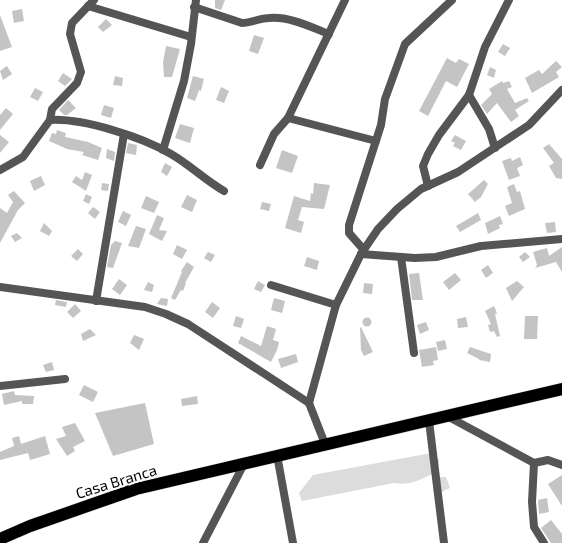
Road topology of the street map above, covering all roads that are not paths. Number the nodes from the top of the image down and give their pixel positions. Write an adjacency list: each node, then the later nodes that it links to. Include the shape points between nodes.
1 (94, 0): 6 (street)
2 (345, 0): 7 (street)
3 (452, 0): 14 (street, via 405,44 385,99)
4 (509, 0): 10 (street, via 485,47)
5 (195, 3): 7 (street, via 242,23 249,24 268,18 285,19); 8 (street)
6 (88, 6): 8 (street); 12 (street, via 72,23 70,34 81,72 77,83 52,109)
7 (329, 34): 11 (street)
8 (191, 37): 16 (street, via 184,81)
9 (562, 90): 15 (street, via 529,125)
10 (469, 95): 15 (street, via 489,130); 19 (street, via 428,154 423,166)
11 (288, 118): 14 (street); 17 (street, via 274,134)
12 (50, 120): 13 (street, via 91,125); 18 (street, via 23,157)
13 (124, 134): 16 (street); 26 (street)
14 (376, 141): 22 (street, via 349,225 349,233)
15 (495, 148): 19 (street, via 458,172)
16 (162, 150): 20 (street)
17 (260, 165)
18 (0, 170)
19 (428, 186): 22 (street, via 397,209 378,229)
20 (224, 191)
21 (562, 239): 23 (street, via 481,246 436,257)
22 (363, 252): 23 (street); 27 (street)
23 (401, 257): 28 (street)
24 (271, 285): 27 (street)
25 (0, 287): 26 (street)
26 (96, 300): 32 (street, via 145,307 188,324)
27 (336, 305): 32 (street)
28 (414, 353)
29 (66, 379): 30 (street)
30 (0, 386)
31 (562, 389): 33 (highway, Casa Branca)
32 (309, 403): 35 (street)
33 (447, 416): 34 (highway, Casa Branca); 37 (street)
34 (429, 421): 35 (highway, Casa Branca); 43 (street)
35 (325, 444): 36 (highway, Casa Branca)
36 (277, 455): 38 (highway, Casa Branca); 42 (street)
37 (534, 463): 39 (street, via 548,460); 44 (street, via 534,527)
38 (244, 464): 40 (highway, Casa Branca, via 136,489); 41 (street)
39 (562, 465)
40 (0, 539)
41 (203, 543)
42 (293, 543)
43 (444, 543)
44 (544, 543)

